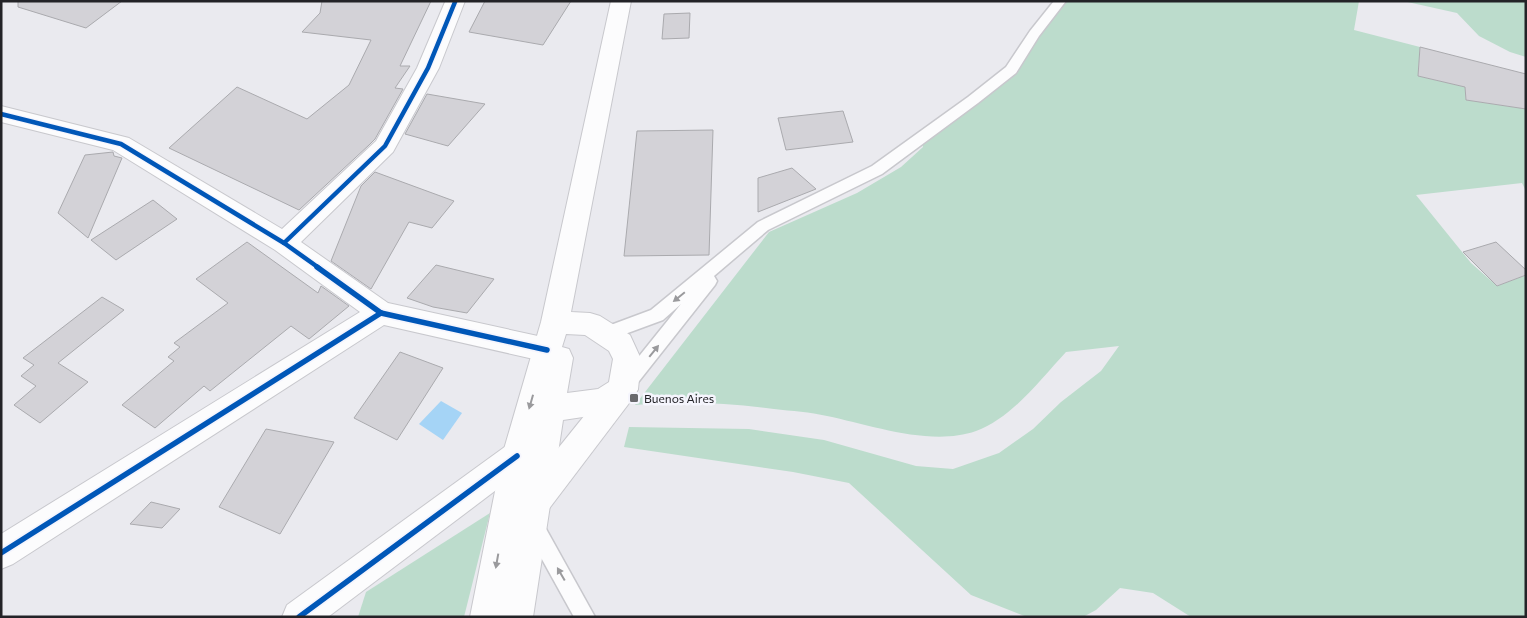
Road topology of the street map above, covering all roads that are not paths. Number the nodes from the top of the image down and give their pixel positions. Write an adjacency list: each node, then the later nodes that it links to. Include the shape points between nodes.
1 (621, 1): 9 (street)
2 (1060, 1): 6 (lane, via 1012,70 877,170 763,226)
3 (455, 2): 5 (street, via 428,68 385,146)
4 (1, 114): 5 (street, via 121,144)
5 (284, 243): 7 (street)
6 (730, 255): 8 (lane, one-way to 8, via 657,315); 10 (lane, one-way to 6)
7 (381, 313): 9 (street); 14 (street)
8 (606, 334): 9 (street, via 590,324); 10 (street, via 620,343 627,359)
9 (551, 336): 11 (street, via 559,355); 12 (street, one-way to 12)
10 (623, 389): 11 (street, via 604,401); 13 (street)
11 (551, 409): 13 (street)
12 (517, 456): 15 (street); 16 (street, one-way to 16)
13 (532, 512): 17 (street); 18 (lane, one-way to 13)
14 (1, 552)
15 (299, 617)
16 (487, 617)
17 (516, 617)
18 (585, 617)

